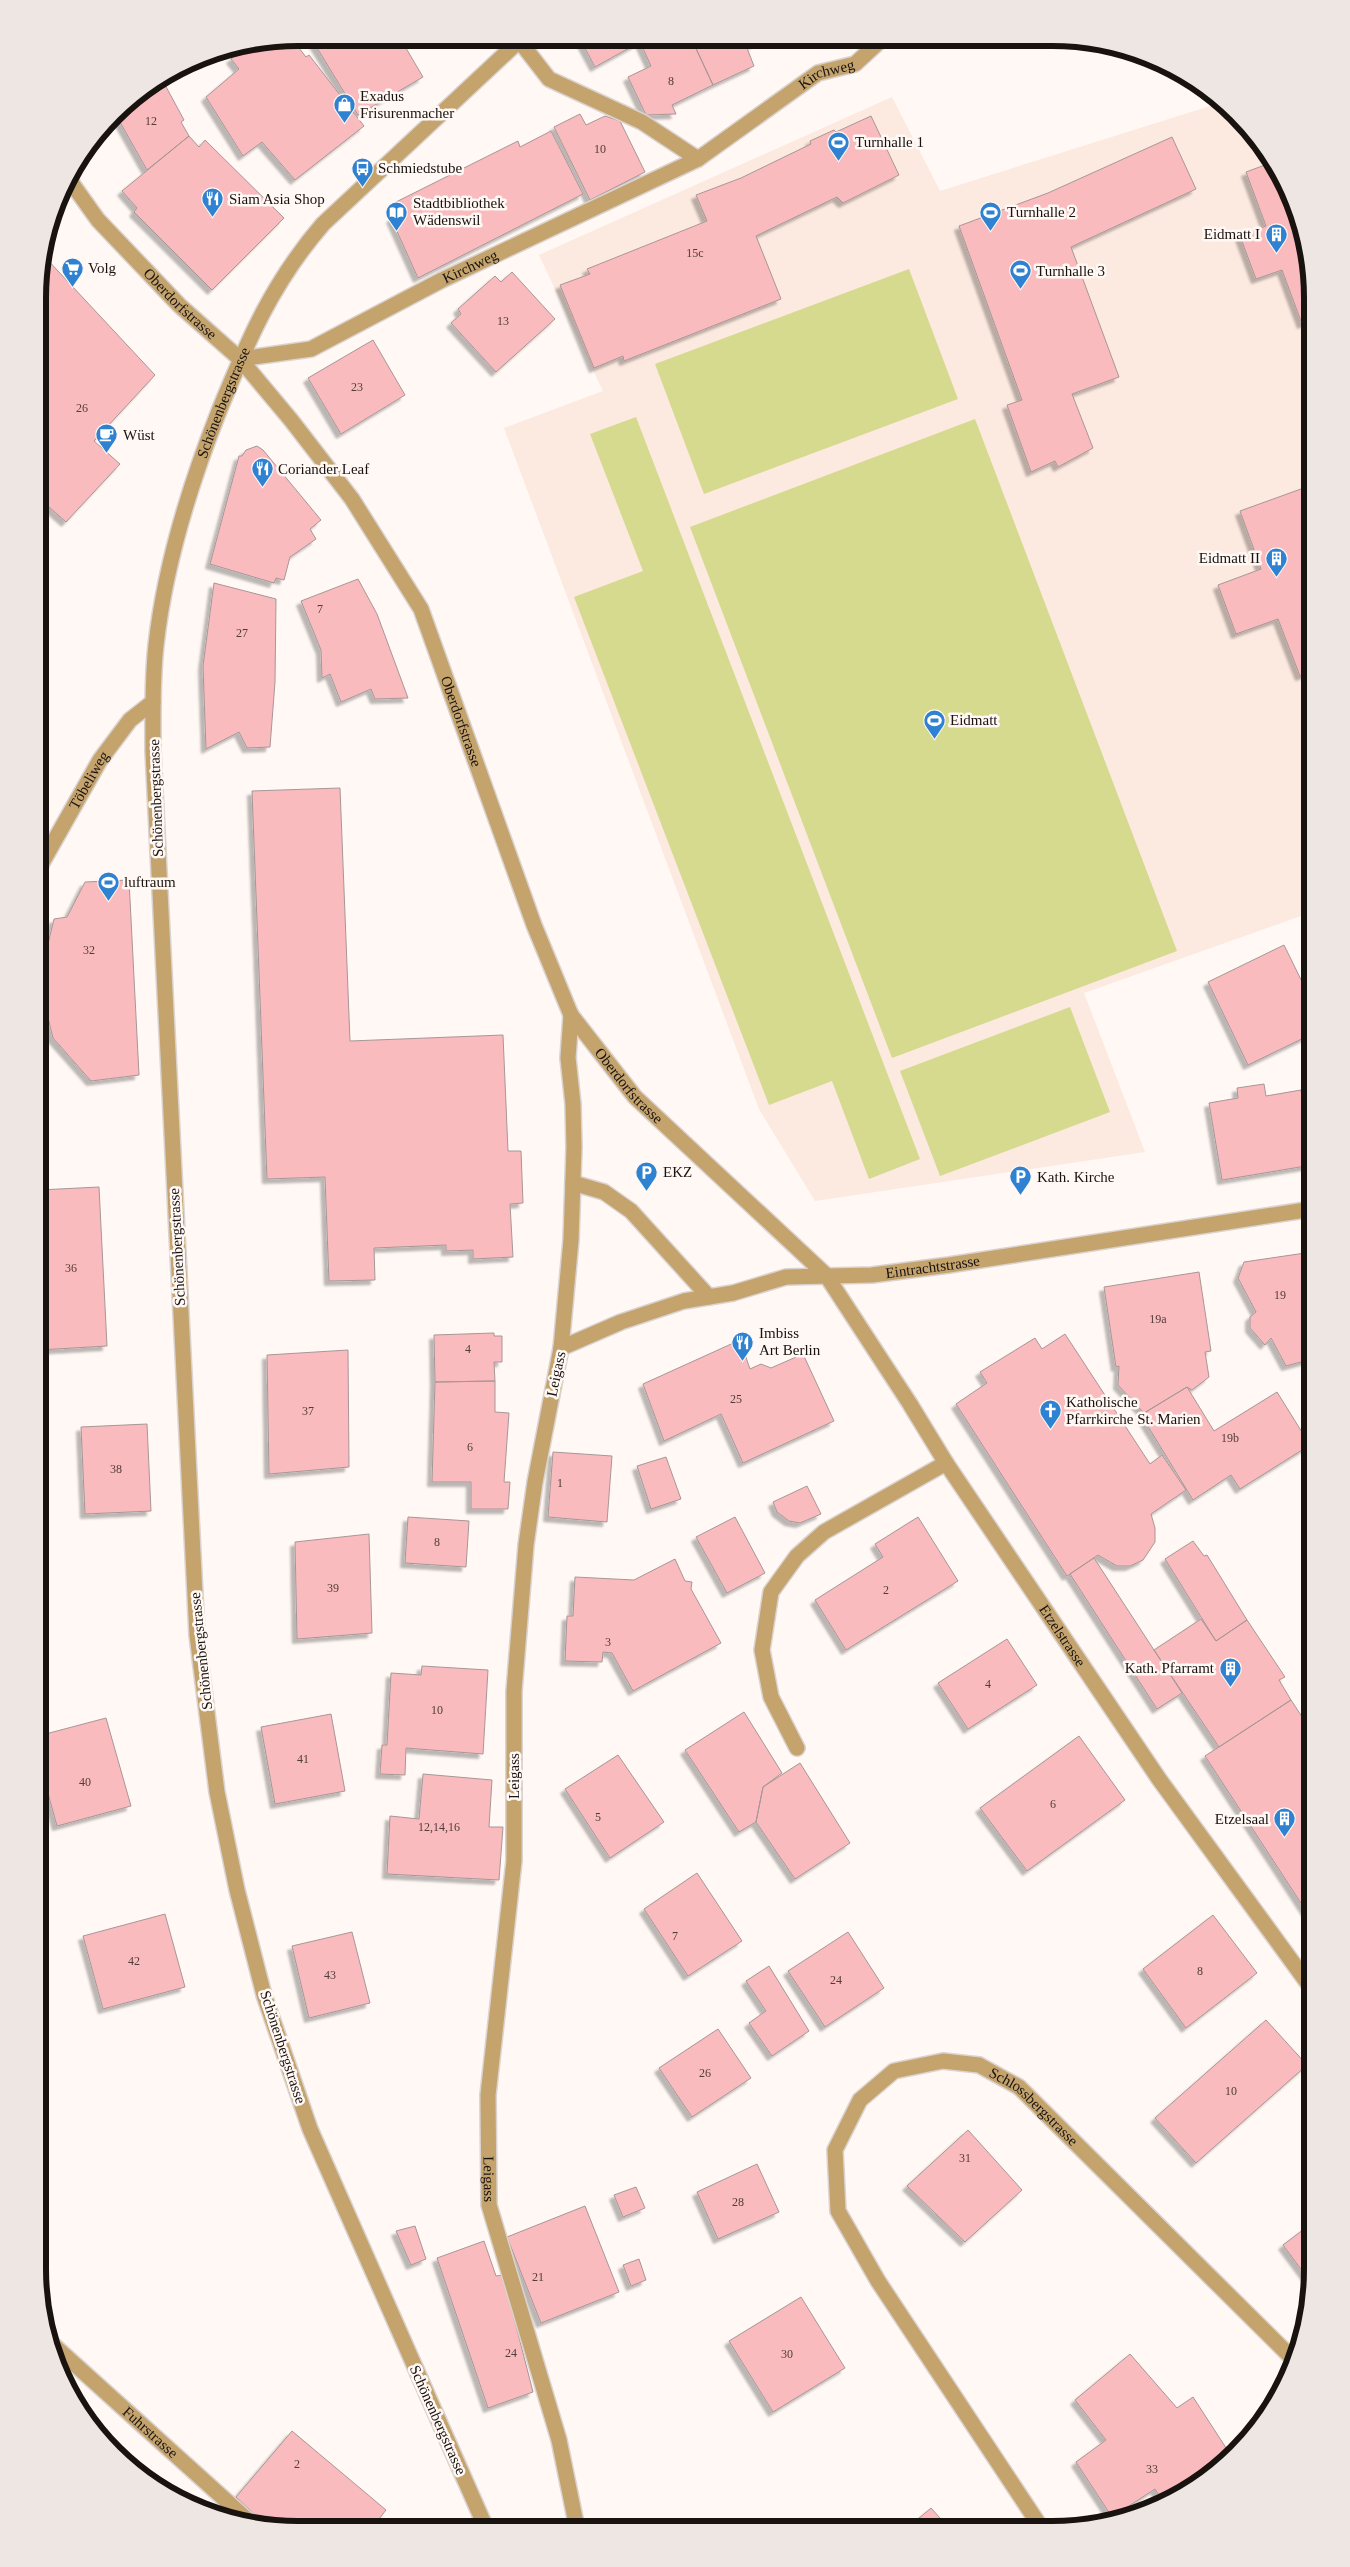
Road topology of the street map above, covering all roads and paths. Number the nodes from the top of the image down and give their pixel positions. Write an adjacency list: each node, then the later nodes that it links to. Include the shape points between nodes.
1 (512, 46): 6 (street, Schönenbergstrasse, via 318,230 296,255 272,293)
2 (524, 46): 4 (street, via 549,79 642,122)
3 (875, 46): 4 (street, Kirchweg, via 855,64 818,73)
4 (698, 159): 6 (street, Kirchweg, via 442,280 311,349)
5 (73, 185): 6 (street, Oberdorfstrasse, via 98,220 179,305)
6 (240, 359): 7 (street, Schönenbergstrasse, via 204,450 164,587); 9 (street, Oberdorfstrasse, via 352,499 421,610 534,925)
7 (153, 702): 8 (street, Töbeliweg, via 130,720 100,760); 21 (street, Schönenbergstrasse, via 197,1635 217,1792 264,1995 310,2130)
8 (46, 856)
9 (571, 1015): 10 (street, Leigass, via 568,1058 573,1104); 12 (street, Oberdorfstrasse, via 635,1097)
10 (573, 1183): 13 (street, via 604,1192 631,1211); 14 (street, Leigass)
11 (1304, 1210): 12 (street, Eintrachtstrasse, via 949,1265 872,1275)
12 (826, 1275): 13 (street, Eintrachtstrasse, via 786,1277); 15 (street, Etzelstrasse)
13 (708, 1297): 14 (street, Eintrachtstrasse, via 684,1301 621,1322)
14 (561, 1348): 22 (street, Leigass, via 526,1545 514,1691 514,1861 488,2095 489,2206 559,2440)
15 (946, 1463): 16 (street, via 824,1532 797,1556 771,1592 762,1650 771,1697); 17 (street, Etzelstrasse, via 1159,1780)
16 (797, 1748)
17 (1304, 1977)
18 (60, 2351): 20 (street, Fuhrstrasse)
19 (1288, 2355): 23 (street, Schlossbergstrasse, via 1019,2087 979,2065 943,2061 894,2071 860,2100 835,2150 838,2211 878,2281)
20 (241, 2514)
21 (483, 2521)
22 (576, 2521)
23 (1036, 2521)

